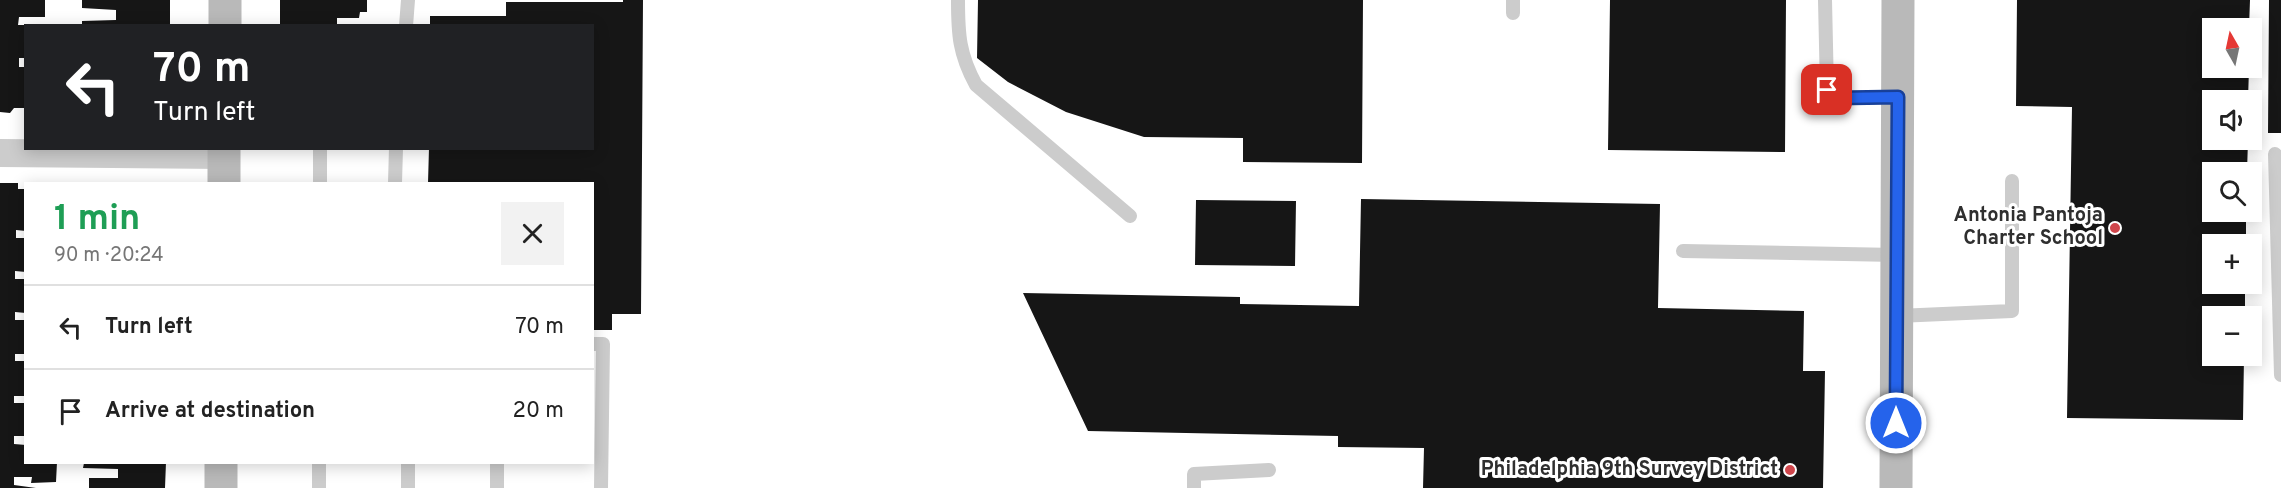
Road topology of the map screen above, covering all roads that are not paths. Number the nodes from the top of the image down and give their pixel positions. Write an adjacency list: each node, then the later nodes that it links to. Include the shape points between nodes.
1 (225, 0): 6 (street)
2 (408, 0): 7 (lane)
3 (958, 0): 17 (lane, via 963,61 976,85)
4 (1825, 0): 8 (lane, via 1827,90 1837,98)
5 (1898, 0): 8 (street)
6 (225, 24)
7 (406, 24)
8 (1898, 97): 19 (street)
9 (321, 150): 15 (lane)
10 (396, 150): 16 (lane)
11 (0, 153): 13 (street)
12 (2276, 154): 22 (lane)
13 (224, 162)
14 (2012, 181): 20 (lane, via 2012,311)
15 (320, 182)
16 (395, 182)
17 (1130, 216)
18 (1683, 251): 19 (lane)
19 (1897, 255): 20 (street)
20 (1897, 316): 34 (street)
21 (594, 344): 32 (lane, via 603,344)
22 (2281, 375)
23 (221, 464): 28 (street)
24 (319, 464): 29 (lane)
25 (408, 464): 30 (lane)
26 (497, 464): 31 (lane)
27 (1269, 470): 33 (lane, via 1194,474)
28 (220, 488)
29 (319, 488)
30 (408, 488)
31 (497, 488)
32 (602, 488)
33 (1194, 488)
34 (1896, 488)

